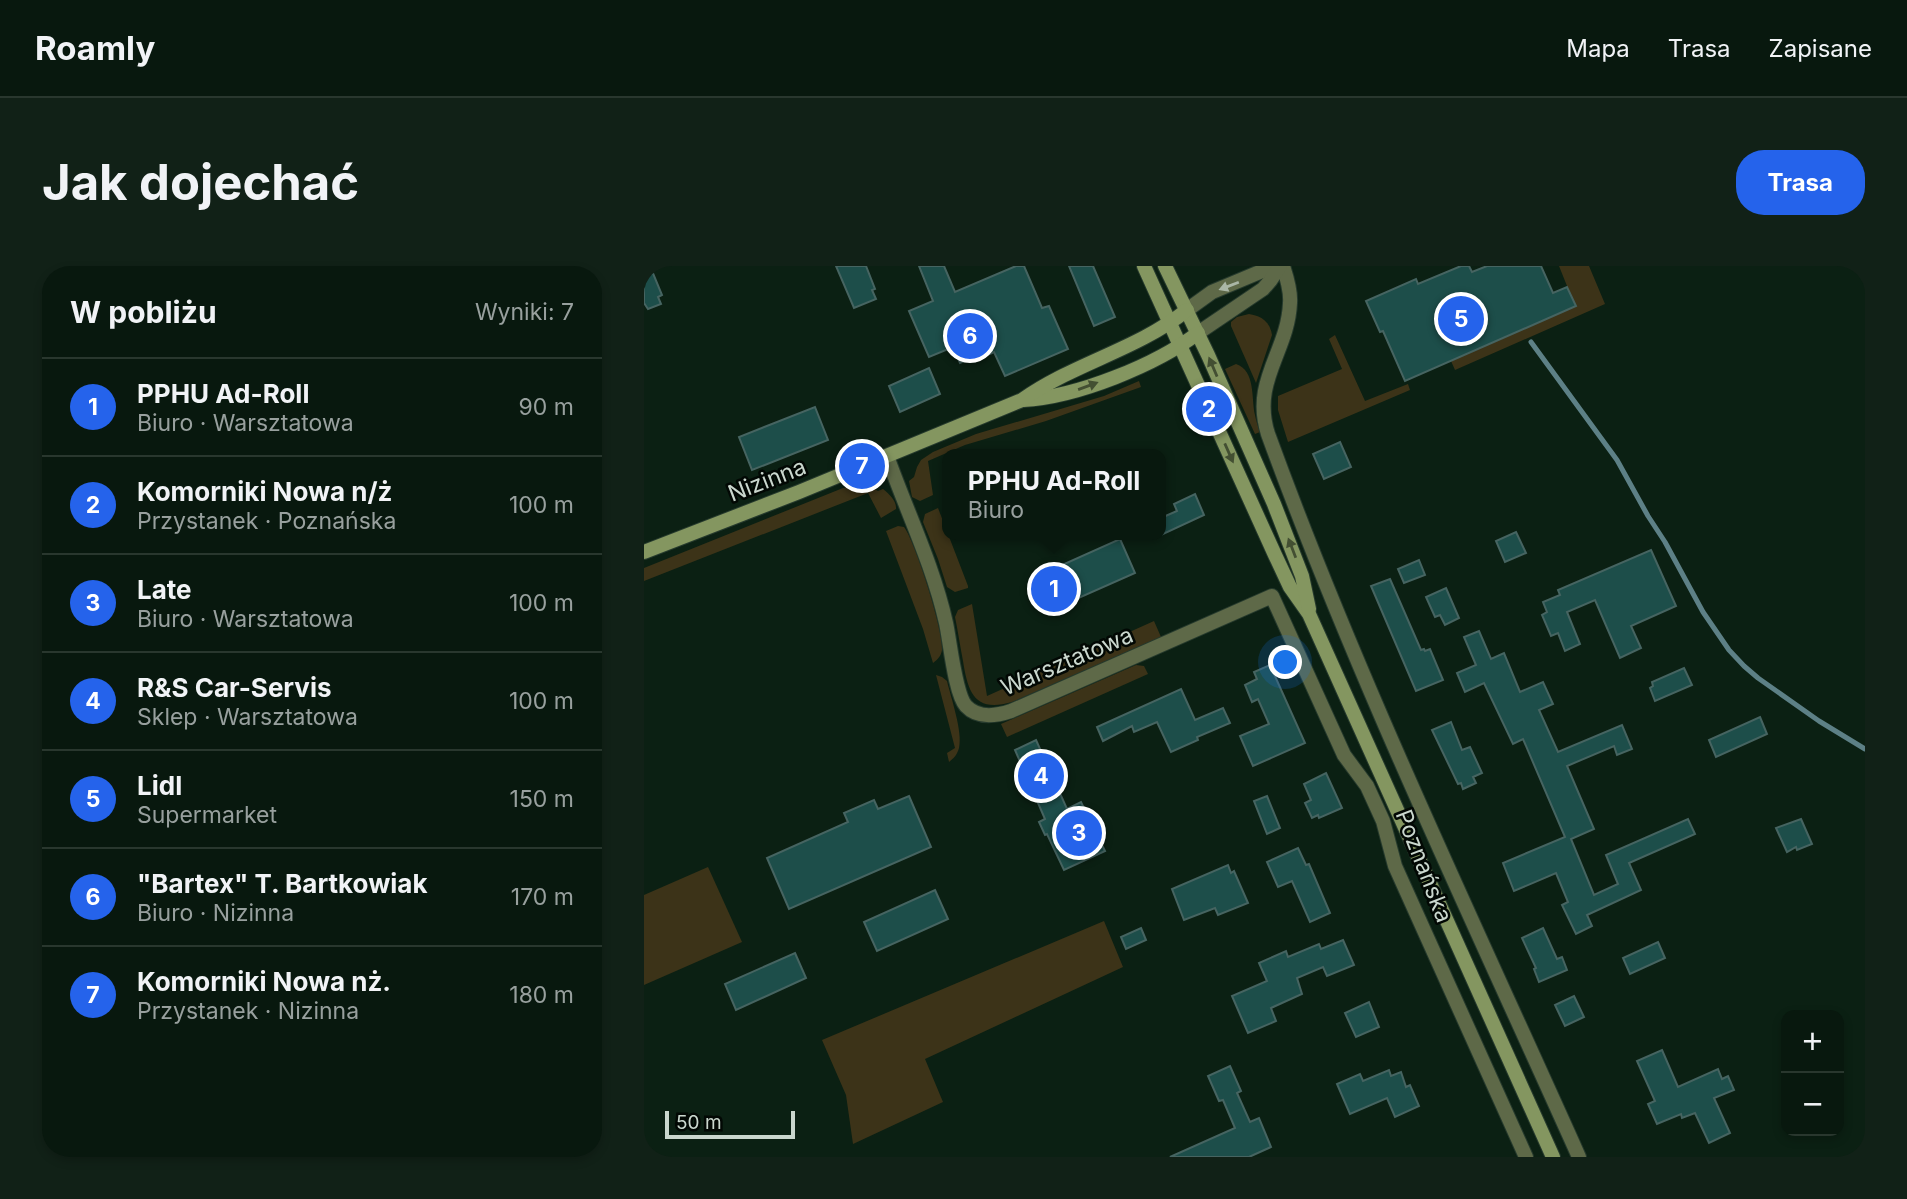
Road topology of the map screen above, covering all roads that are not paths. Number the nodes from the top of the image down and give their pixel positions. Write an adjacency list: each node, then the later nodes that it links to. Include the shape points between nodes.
1 (1144, 266): 6 (main road, Poznańska)
2 (1165, 266): 5 (main road, Poznańska)
3 (1274, 266): 5 (street, one-way to 5, via 1212,292)
4 (1282, 266): 7 (street, via 1263,289); 16 (street, via 1290,306 1264,393 1265,426 1351,647)
5 (1187, 310): 6 (main road, Nizinna); 7 (main road, Poznańska)
6 (1170, 324): 8 (main road, Poznańska); 9 (main road, Nizinna)
7 (1198, 333): 8 (main road, Nizinna); 13 (main road, Poznańska, one-way to 7, via 1281,519)
8 (1180, 346): 9 (main road, Nizinna, one-way to 8, via 1087,387); 13 (main road, Poznańska, one-way to 13, via 1290,587)
9 (1022, 400): 10 (main road, Nizinna)
10 (887, 456): 11 (main road, Nizinna); 12 (street, Warsztatowa, via 933,574 959,695 981,715 1010,711)
11 (644, 552)
12 (1272, 596): 14 (street, Poznańska, via 1344,755 1364,781 1383,821 1395,866)
13 (1310, 614): 15 (main road, Poznańska)
14 (1526, 1157)
15 (1553, 1157)
16 (1579, 1157)

